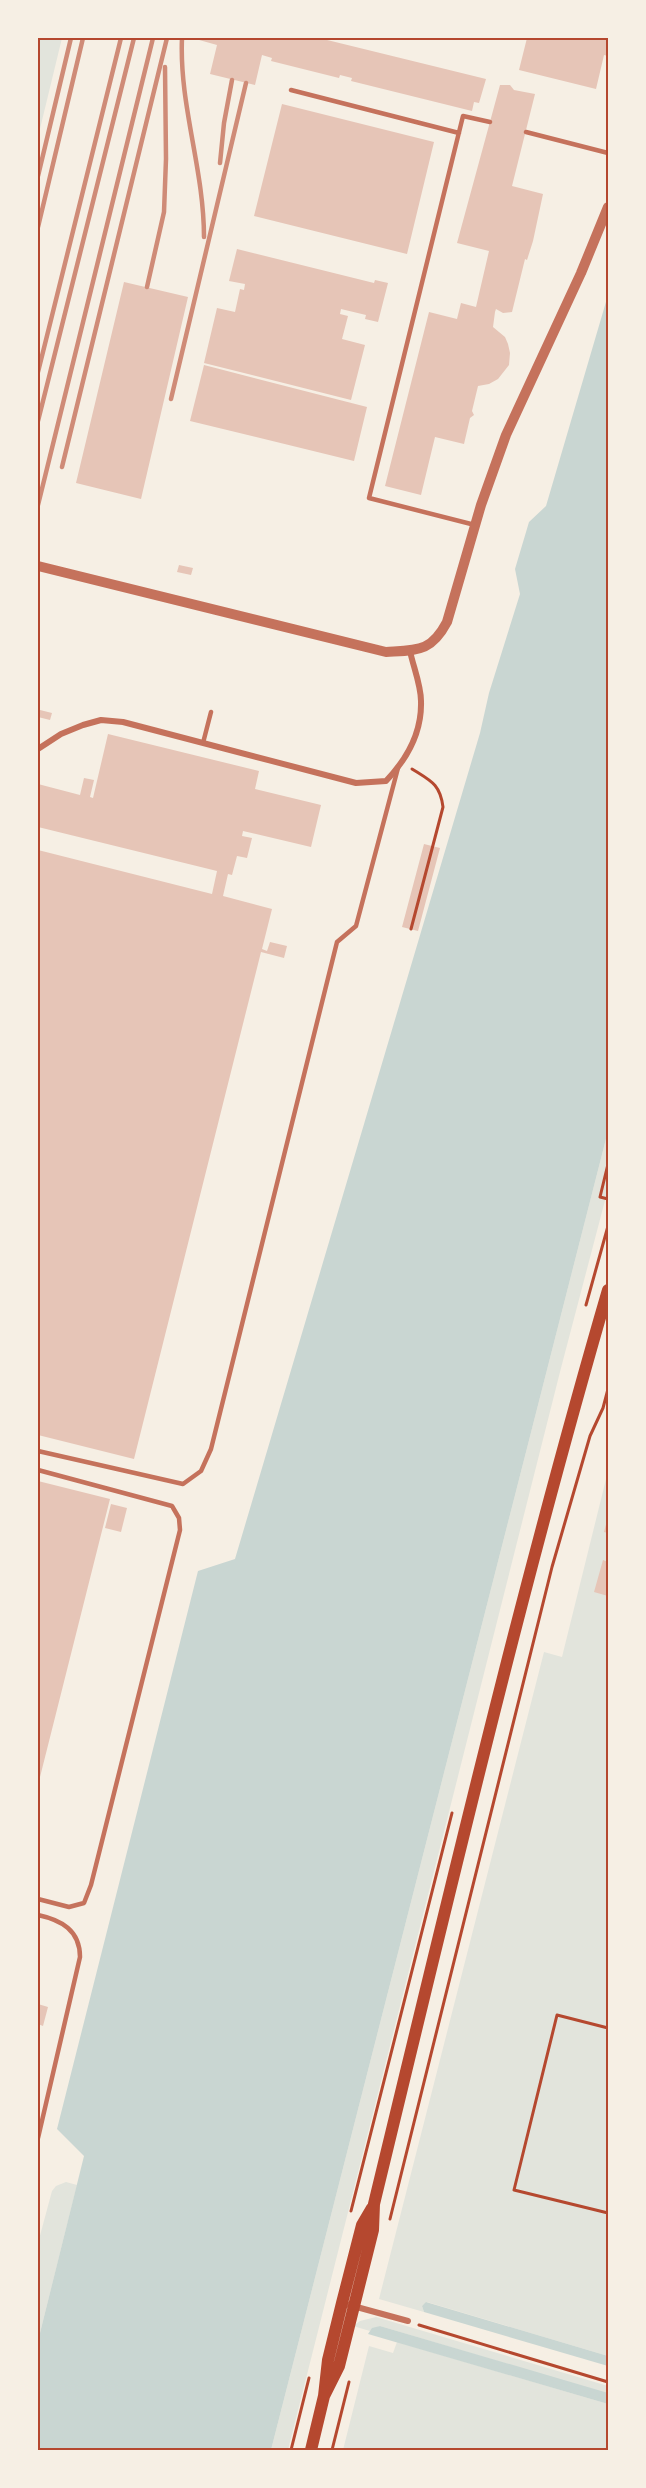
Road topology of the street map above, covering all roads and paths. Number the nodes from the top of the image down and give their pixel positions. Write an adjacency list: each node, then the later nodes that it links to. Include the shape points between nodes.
1 (291, 90): 4 (lane)
2 (490, 122): 4 (lane, via 463,116)
3 (526, 132): 5 (lane)
4 (459, 133): 7 (lane, via 369,498)
5 (609, 153)
6 (609, 207): 7 (street, via 506,435)
7 (475, 525): 9 (street, via 447,622 438,638 426,647)
8 (38, 566): 9 (street, via 386,652)
9 (410, 651): 13 (street, via 421,700 415,739)
10 (212, 712): 11 (lane)
11 (203, 743): 12 (street, via 123,722 100,720 61,734); 13 (street, via 356,783 386,782)
12 (38, 749)
13 (400, 766): 14 (path, via 433,782 441,792 443,807); 19 (lane, via 356,926 337,942 211,1449 201,1471 183,1484)
14 (411, 929)
15 (609, 1164): 16 (path, via 600,1197)
16 (609, 1199)
17 (609, 1290): 27 (main road, via 501,1680 374,2205 362,2225)
18 (609, 1389): 26 (path, via 590,1436 552,1567)
19 (38, 1450)
20 (38, 1470): 21 (lane, via 172,1506 180,1530 91,1885 84,1903 69,1907)
21 (38, 1899)
22 (38, 1915): 24 (lane, via 69,1927 80,1944 80,1957)
23 (609, 2028): 25 (path, via 557,2015 514,2190)
24 (38, 2138)
25 (609, 2213)
26 (388, 2227)
27 (348, 2305): 28 (street); 30 (main road, via 328,2360)
28 (408, 2321): 29 (path)
29 (609, 2382)
30 (311, 2451)

